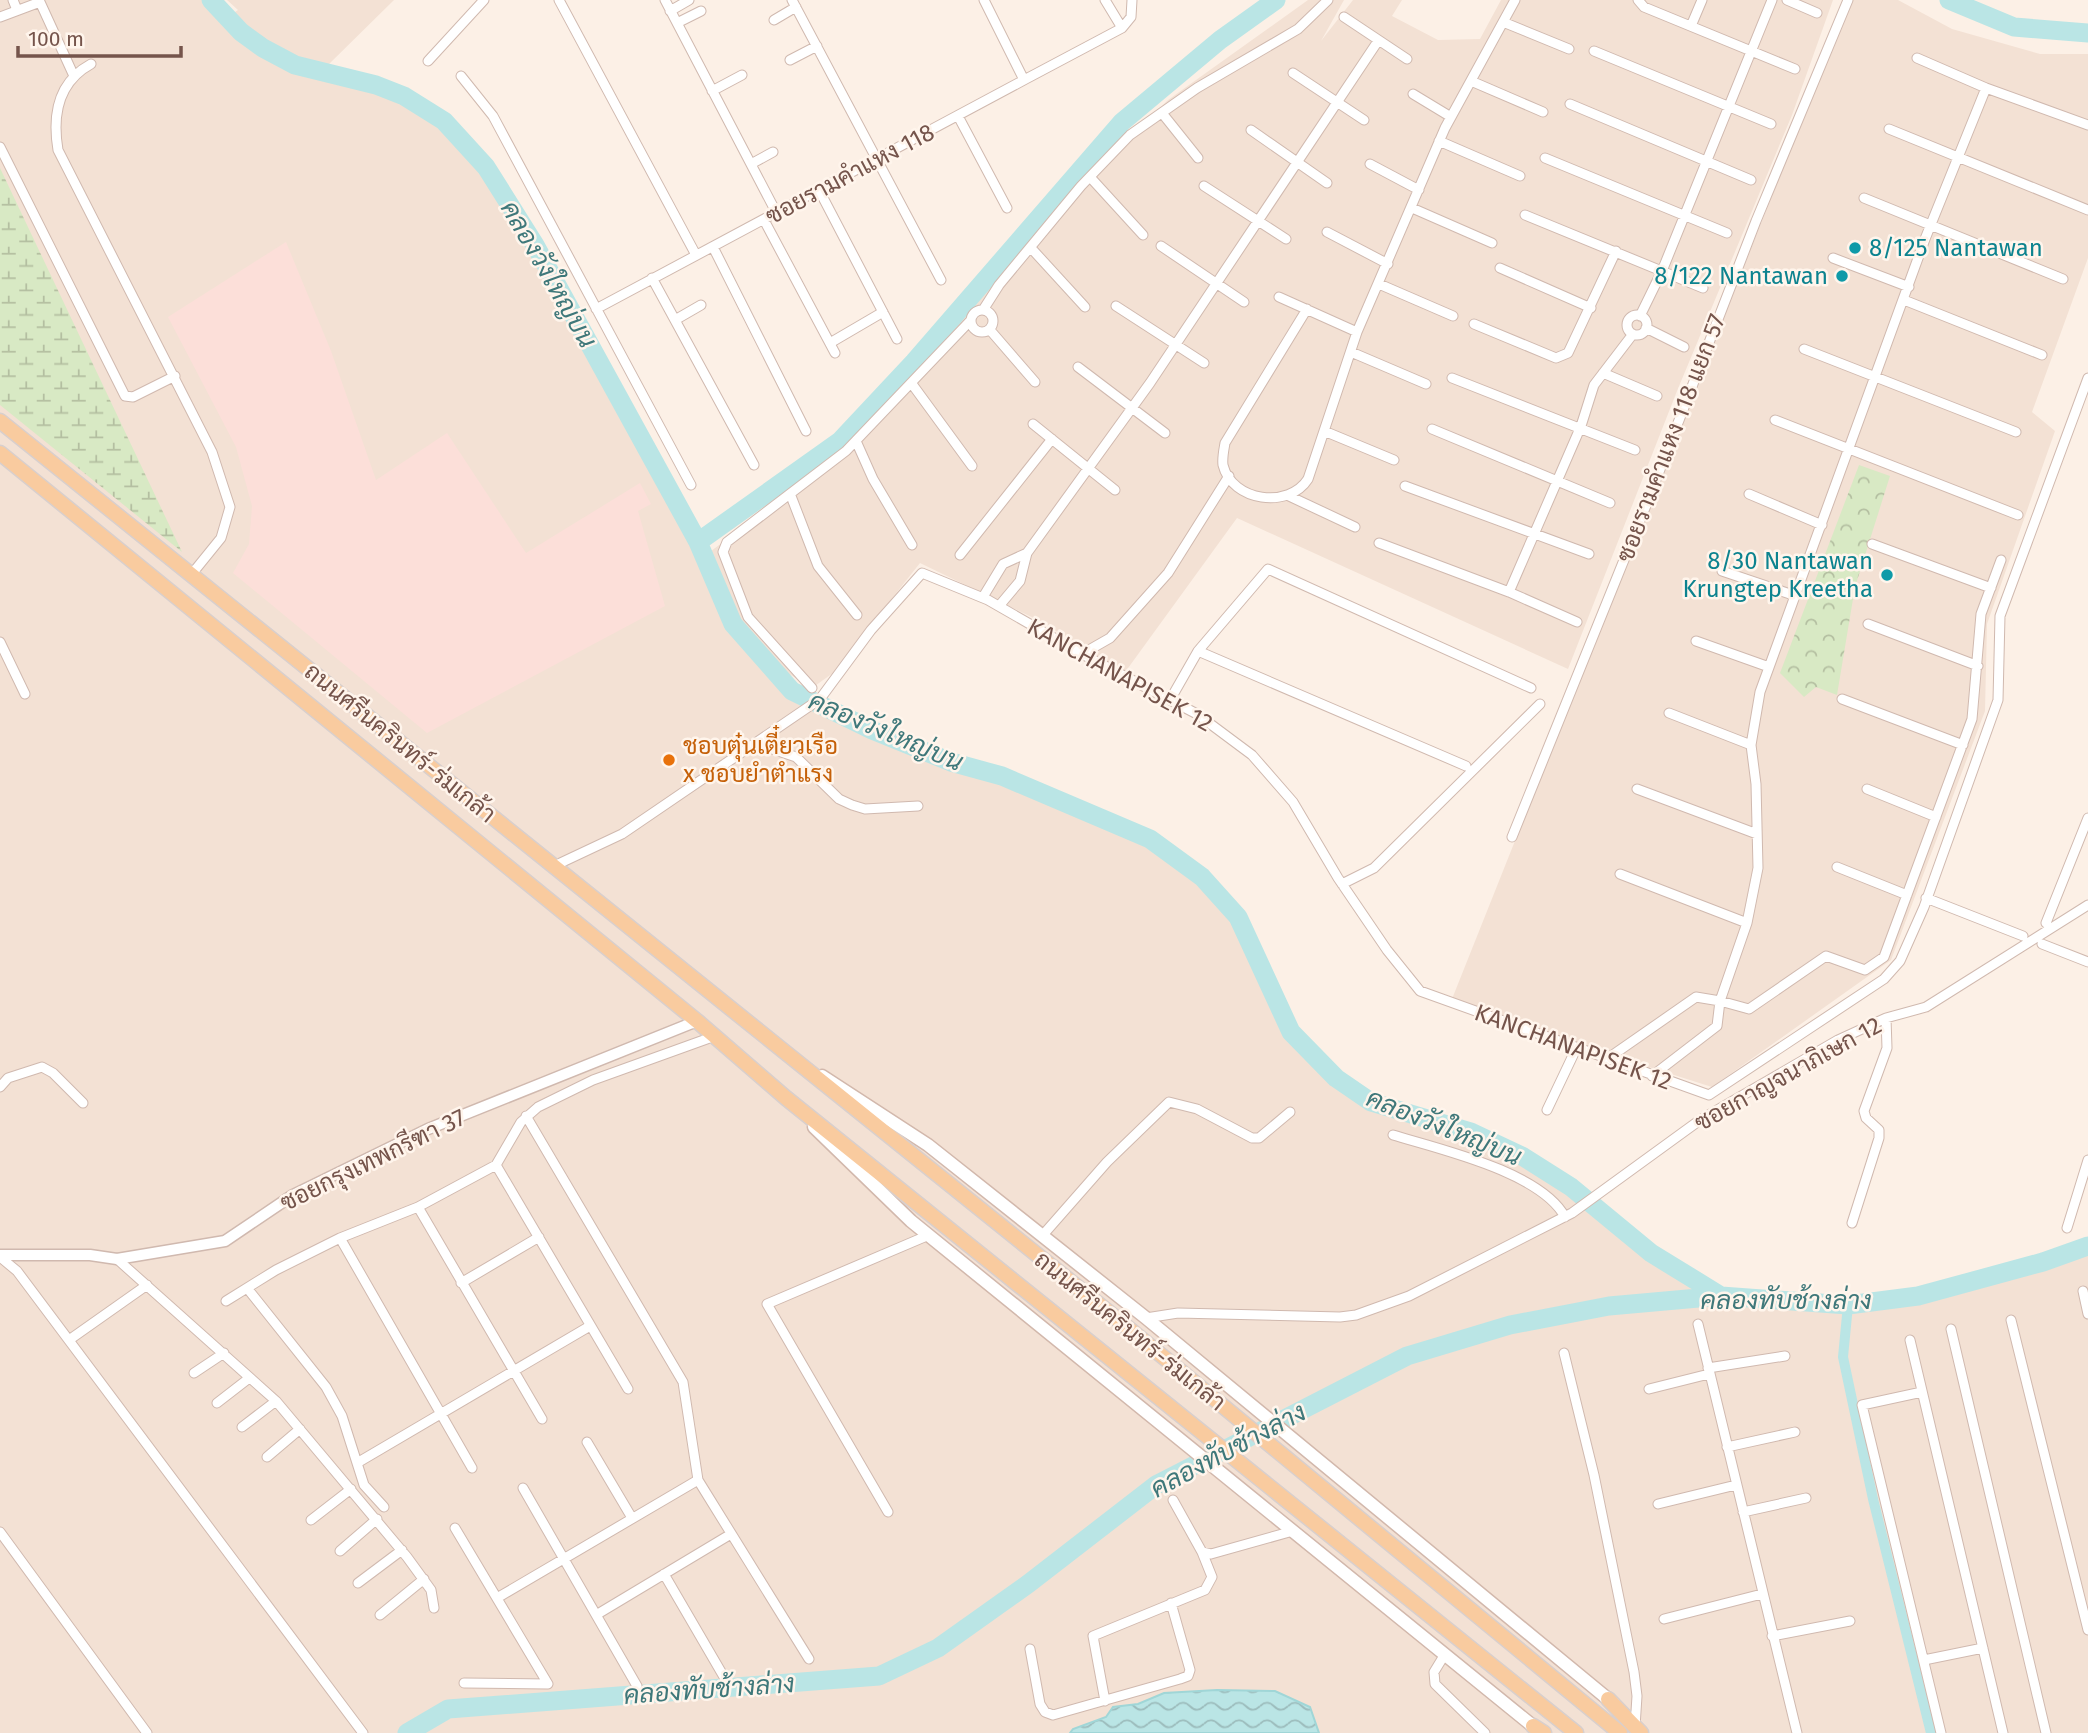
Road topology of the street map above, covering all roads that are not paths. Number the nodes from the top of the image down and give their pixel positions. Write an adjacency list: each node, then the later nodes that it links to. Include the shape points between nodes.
1 (13, 0): 17 (street)
2 (484, 0): 36 (street)
3 (559, 0): 97 (street)
4 (665, 0): 18 (street)
5 (689, 0): 18 (street)
6 (984, 0): 43 (street)
7 (1105, 0): 27 (street)
8 (1132, 0): 27 (street, via 1131,17)
9 (1328, 0): 51 (street, via 1298,29)
10 (1515, 0): 24 (street)
11 (1638, 0): 26 (street, via 1644,7)
12 (1702, 0): 26 (street)
13 (1772, 0): 31 (street)
14 (1787, 0): 20 (street)
15 (1848, 0): 220 (street, ซอยรามคำแหง 118 แยก 57)
16 (794, 3): 23 (street); 29 (street)
17 (17, 10): 21 (street); 40 (street, via 40,2)
18 (670, 10): 25 (street)
19 (701, 11): 25 (street)
20 (1817, 13)
21 (0, 16)
22 (1344, 17): 28 (street)
23 (774, 20)
24 (1503, 22): 30 (street); 44 (street)
25 (677, 23): 46 (street)
26 (1691, 26): 31 (street)
27 (1122, 28): 43 (street, ซอยรามคำแหง 118)
28 (1378, 41): 34 (street); 48 (street)
29 (817, 46): 35 (street); 64 (street)
30 (1569, 49)
31 (1751, 50): 38 (street); 50 (street)
32 (1594, 51): 50 (street)
33 (1917, 58): 45 (street)
34 (1407, 59)
35 (790, 60)
36 (428, 61)
37 (91, 64): 40 (street)
38 (1795, 69)
39 (1293, 73): 48 (street)
40 (73, 74): 140 (street, via 54,126 58,150)
41 (742, 75): 46 (street)
42 (461, 76): 116 (street, via 493,116)
43 (1024, 80): 53 (street, ซอยรามคำแหง 118)
44 (1471, 81): 52 (street); 54 (street)
45 (1986, 88): 57 (street); 63 (street)
46 (712, 90): 69 (street)
47 (1413, 94): 54 (street)
48 (1338, 102): 55 (street); 68 (street)
49 (1570, 104): 67 (street)
50 (1729, 106): 56 (street); 67 (street)
51 (1162, 113): 65 (street); 72 (street, via 1130,135)
52 (1543, 113)
53 (958, 116): 64 (street, ซอยรามคำแหง 118); 79 (street)
54 (1451, 117): 60 (street)
55 (1364, 120)
56 (1772, 124)
57 (2088, 125)
58 (1889, 129): 63 (street)
59 (1251, 130): 68 (street)
60 (1439, 141): 71 (street); 77 (street)
61 (0, 147): 140 (street, via 125,397)
62 (774, 152): 69 (street)
63 (1958, 156): 81 (street); 87 (street)
64 (876, 158): 76 (street, ซอยรามคำแหง 118); 104 (street)
65 (1198, 158)
66 (1545, 158): 84 (street)
67 (1706, 161): 73 (street); 84 (street)
68 (1297, 162): 74 (street); 86 (street)
69 (751, 164): 82 (street)
70 (1370, 164): 77 (street)
71 (1520, 176)
72 (1090, 177): 90 (street); 95 (street)
73 (1751, 180)
74 (1326, 183)
75 (1204, 186): 86 (street)
76 (819, 190): 82 (street, ซอยรามคำแหง 118); 119 (street)
77 (1419, 190): 80 (street)
78 (1864, 198): 87 (street)
79 (1007, 208)
80 (1412, 208): 92 (street); 99 (street)
81 (2088, 210)
82 (776, 212): 85 (street, ซอยรามคำแหง 118)
83 (1525, 215): 96 (street)
84 (1684, 216): 89 (street); 101 (street)
85 (764, 220): 94 (street, ซอยรามคำแหง 118); 130 (street)
86 (1258, 221): 91 (street); 105 (street)
87 (1930, 225): 103 (street); 107 (street)
88 (1327, 232): 99 (street)
89 (1727, 233)
90 (1143, 235)
91 (1286, 239)
92 (1492, 243)
93 (1161, 246): 105 (street)
94 (713, 247): 97 (street, ซอยรามคำแหง 118); 154 (street)
95 (1031, 248): 114 (street); 118 (street)
96 (1616, 251): 101 (street); 115 (street)
97 (696, 255): 102 (street, ซอยรามคำแหง 118)
98 (1833, 258): 107 (street)
99 (1388, 264): 106 (street)
100 (1500, 268): 115 (street)
101 (1662, 271): 108 (street); 121 (street)
102 (652, 278): 116 (street, ซอยรามคำแหง 118); 122 (street)
103 (2063, 279)
104 (941, 280)
105 (1217, 284): 111 (street); 131 (street)
106 (1379, 284): 120 (street); 127 (street)
107 (1909, 287): 110 (street)
108 (1703, 288)
109 (1279, 297): 117 (street)
110 (1904, 300): 136 (street); 141 (street)
111 (1244, 302)
112 (701, 305): 122 (street)
113 (1116, 306): 131 (street)
114 (1085, 307)
115 (1591, 308): 124 (street, via 1568,353 1556,358)
116 (596, 309): 169 (street)
117 (1307, 309): 127 (street); 167 (street, via 1225,443 1223,466)
118 (984, 310): 123 (street); 126 (street, via 994,322)
119 (883, 312): 129 (street); 130 (street)
120 (1453, 316)
121 (1640, 316): 125 (street); 128 (street, via 1627,324)
122 (675, 320): 164 (street)
123 (971, 320): 126 (street, via 982,333); 145 (street)
124 (1474, 324)
125 (1646, 328): 128 (street); 132 (street)
126 (990, 330): 144 (street)
127 (1357, 332): 134 (street)
128 (1633, 334): 139 (street)
129 (897, 339)
130 (830, 343): 135 (street)
131 (1176, 345): 137 (street); 148 (street)
132 (1684, 347)
133 (1804, 349): 141 (street)
134 (1351, 352): 146 (street); 155 (street)
135 (835, 353)
136 (2042, 355)
137 (1204, 363)
138 (1078, 367): 148 (street)
139 (1603, 373): 147 (street); 152 (street, via 1594,385)
140 (175, 376): 188 (street, via 212,452 230,507 221,538)
141 (1874, 377): 157 (street); 161 (street)
142 (1452, 378): 152 (street)
143 (2088, 378): 226 (street, KANCHANAPISEK 12, via 2000,616 1998,700)
144 (1035, 382)
145 (912, 384): 159 (street); 165 (street)
146 (1426, 384)
147 (1657, 396)
148 (1132, 408): 156 (street); 166 (street)
149 (1775, 420): 161 (street)
150 (0, 421): 188 (main road, ถนนศรีนครินทร์-ร่มเกล้า)
151 (1033, 424): 158 (street)
152 (1581, 426): 160 (street); 168 (street)
153 (1432, 429): 168 (street)
154 (806, 431)
155 (1324, 431): 163 (street); 174 (street, via 1308,479)
156 (1165, 432)
157 (2016, 432)
158 (1052, 439): 166 (street); 185 (street)
159 (856, 441): 173 (street); 182 (street)
160 (1635, 450)
161 (1849, 451): 176 (street); 177 (street)
162 (0, 453): 235 (main road, ถนนศรีนครินทร์-ร่มเกล้า)
163 (1394, 460)
164 (754, 465)
165 (972, 466)
166 (1088, 468): 171 (street); 183 (street)
167 (1229, 476): 174 (street, via 1260,498); 200 (street, via 1168,573 1110,638)
168 (1558, 482): 175 (street); 179 (street)
169 (691, 485)
170 (1405, 486): 179 (street)
171 (1115, 490)
172 (1749, 494): 177 (street)
173 (791, 496): 194 (street, via 818,566); 203 (street, via 730,538 723,552 748,617)
174 (1289, 496): 178 (street)
175 (1610, 503)
176 (2018, 515)
177 (1822, 525): 191 (street)
178 (1355, 527)
179 (1536, 533): 184 (street); 190 (street)
180 (1379, 543): 190 (street)
181 (1872, 544): 189 (street)
182 (912, 545)
183 (1027, 553): 192 (street, via 1003,564); 193 (street, via 1020,581)
184 (1589, 554)
185 (960, 555)
186 (2001, 560): 189 (street)
187 (1722, 571): 191 (street)
188 (191, 575): 221 (main road, ถนนศรีนครินทร์-ร่มเกล้า)
189 (1991, 588): 201 (street, via 1981,614)
190 (1509, 592): 195 (street)
191 (1796, 596): 202 (street)
192 (983, 597): 193 (street, KANCHANAPISEK 12); 210 (street, KANCHANAPISEK 12, via 922,573 871,630 820,699)
193 (999, 606): 200 (street, KANCHANAPISEK 12)
194 (857, 615)
195 (1577, 622)
196 (1868, 624): 201 (street)
197 (1696, 641): 202 (street)
198 (0, 642): 205 (street)
199 (1198, 652): 204 (street, via 1268,569); 207 (street); 213 (street)
200 (1082, 654): 207 (street, KANCHANAPISEK 12)
201 (1978, 666): 212 (street)
202 (1769, 667): 211 (street)
203 (811, 688)
204 (1531, 688)
205 (24, 694)
206 (1842, 699): 212 (street)
207 (1170, 700): 224 (street, KANCHANAPISEK 12, via 1252,755 1293,802)
208 (1540, 704): 224 (street, via 1374,869)
209 (1669, 713): 211 (street)
210 (755, 743): 216 (street, via 796,757 839,800 865,809); 221 (street, via 622,834)
211 (1751, 745): 219 (street)
212 (1964, 745): 217 (street)
213 (1466, 766)
214 (1637, 789): 219 (street)
215 (1867, 789): 217 (street)
216 (918, 806)
217 (1936, 817): 225 (street)
218 (2088, 818): 229 (street)
219 (1757, 834): 228 (street, via 1758,867)
220 (1512, 837)
221 (554, 866): 239 (main road, ถนนศรีนครินทร์-ร่มเกล้า)
222 (1836, 867): 225 (street)
223 (1620, 874): 228 (street)
224 (1342, 884): 237 (street, KANCHANAPISEK 12, via 1420,991)
225 (1907, 895): 233 (street, via 1884,957 1865,970 1826,956 1749,1009)
226 (1926, 898): 230 (street); 240 (street, KANCHANAPISEK 12, via 1900,961 1884,979 1719,1089 1709,1095)
227 (2088, 905): 234 (street, ซอยกาญจนาภิเษก 12, via 1926,1007)
228 (1747, 923): 233 (street)
229 (2046, 923)
230 (2023, 936)
231 (2039, 943): 232 (street)
232 (2088, 962)
233 (1720, 1001): 238 (street, via 1696,997); 240 (street, via 1717,1026)
234 (1886, 1018): 251 (street, ซอยกาญจนาภิเษก 12, via 1838,1040 1700,1120); 252 (street, via 1887,1048 1864,1111 1879,1130 1879,1138)
235 (697, 1021): 236 (main road, ถนนศรีนครินทร์-ร่มเกล้า); 259 (street, ซอยกรุงเทพกรีฑา 37, via 428,1129 293,1195 225,1241)
236 (715, 1036): 242 (main road, ถนนศรีนครินทร์-ร่มเกล้า); 246 (street, via 593,1080)
237 (1576, 1049): 238 (street, KANCHANAPISEK 12); 244 (street)
238 (1607, 1059): 240 (street, KANCHANAPISEK 12)
239 (801, 1064): 255 (main road, ถนนศรีนครินทร์-ร่มเกล้า, via 918,1138); 345 (main road, ถนนศรีนครินทร์-ร่มเกล้า)
240 (1652, 1076)
241 (0, 1087): 243 (street, via 8,1078 42,1068)
242 (786, 1098): 254 (main road, ถนนศรีนครินทร์-ร่มเกล้า, via 857,1171); 344 (main road, ถนนศรีนครินทร์-ร่มเกล้า)
243 (83, 1102)
244 (1547, 1110)
245 (1290, 1112): 255 (street, via 1259,1138 1252,1138 1197,1110 1169,1102 1107,1162)
246 (526, 1116): 249 (street); 295 (street, via 683,1382)
247 (1393, 1135): 251 (street, via 1469,1155 1538,1191)
248 (2088, 1160): 253 (street)
249 (496, 1165): 250 (street); 256 (street)
250 (418, 1207): 257 (street); 260 (street)
251 (1568, 1215): 266 (street, ซอยกาญจนาภิเษก 12, via 1409,1296 1356,1315 1178,1313)
252 (1852, 1223)
253 (2067, 1228)
254 (929, 1235): 303 (street, via 766,1304); 309 (main road, ถนนศรีนครินทร์-ร่มเกล้า)
255 (1042, 1236): 266 (main road, ถนนศรีนครินทร์-ร่มเกล้า)
256 (539, 1237): 260 (street); 269 (street)
257 (340, 1238): 262 (street); 285 (street)
258 (0, 1256): 259 (street, ซอยกรุงเทพกรีฑา 37); 271 (street, via 17,1271)
259 (117, 1259): 261 (street)
260 (461, 1283): 276 (street)
261 (147, 1285): 271 (street); 273 (street)
262 (247, 1288): 264 (street); 293 (street, via 326,1387 342,1416)
263 (2082, 1291): 265 (street)
264 (226, 1301)
265 (2088, 1314)
266 (1146, 1318): 337 (main road, ถนนศรีนครินทร์-ร่มเกล้า)
267 (2011, 1320): 327 (street)
268 (1698, 1324): 277 (street)
269 (590, 1326): 276 (street); 280 (street)
270 (1951, 1329): 350 (street)
271 (69, 1340): 342 (street)
272 (1910, 1340): 282 (street)
273 (224, 1353): 278 (street); 279 (street)
274 (1564, 1353): 339 (street, via 1634,1672)
275 (1785, 1356): 277 (street)
276 (513, 1370): 285 (street); 286 (street)
277 (1709, 1371): 281 (street); 291 (street)
278 (194, 1373)
279 (248, 1379): 283 (street); 284 (street)
280 (628, 1389)
281 (1649, 1389)
282 (1922, 1392): 329 (street); 333 (street, via 1862,1405)
283 (276, 1401): 287 (street); 288 (street)
284 (217, 1403)
285 (440, 1413): 293 (street); 294 (street)
286 (542, 1419)
287 (242, 1427)
288 (300, 1429): 292 (street); 298 (street)
289 (1795, 1432): 291 (street)
290 (587, 1442): 305 (street)
291 (1727, 1447): 296 (street)
292 (267, 1457)
293 (357, 1463): 302 (street, via 364,1485)
294 (472, 1468)
295 (698, 1480): 305 (street); 311 (street)
296 (1736, 1485): 301 (street); 304 (street)
297 (523, 1488): 315 (street)
298 (351, 1489): 306 (street); 307 (street)
299 (1806, 1498): 304 (street)
300 (1173, 1500): 314 (street)
301 (1658, 1504)
302 (384, 1507)
303 (888, 1512)
304 (1743, 1512): 319 (street)
305 (632, 1518): 315 (street)
306 (377, 1519): 312 (street); 313 (street)
307 (311, 1520)
308 (455, 1528): 320 (street)
309 (1293, 1531): 314 (street, via 1223,1551); 331 (main road, ถนนศรีนครินทร์-ร่มเกล้า)
310 (0, 1532): 341 (street)
311 (731, 1534): 316 (street); 332 (street)
312 (402, 1550): 317 (street); 318 (street)
313 (341, 1551)
314 (1202, 1552): 321 (street, via 1211,1583 1205,1590)
315 (564, 1559): 320 (street); 324 (street)
316 (664, 1574): 324 (street); 334 (street)
317 (424, 1579): 322 (street); 323 (street)
318 (358, 1583)
319 (1762, 1594): 325 (street); 328 (street)
320 (496, 1598): 335 (street, via 548,1684)
321 (1171, 1603): 338 (street, via 1093,1636); 338 (street, via 1191,1670 1188,1676)
322 (434, 1608)
323 (380, 1615)
324 (596, 1615): 336 (street)
325 (1664, 1619)
326 (1850, 1621): 328 (street)
327 (2088, 1630)
328 (1772, 1636): 347 (street)
329 (1983, 1648): 333 (street); 349 (street)
330 (1030, 1649): 338 (street, via 1045,1712 1053,1715)
331 (1445, 1654): 340 (main road, ถนนศรีนครินทร์-ร่มเกล้า); 343 (street, via 1434,1672 1435,1684)
332 (808, 1659)
333 (1924, 1660): 348 (street)
334 (724, 1677)
335 (464, 1684)
336 (637, 1686)
337 (1608, 1699): 339 (main road)
338 (1105, 1701)
339 (1637, 1727): 346 (main road)
340 (1540, 1731)
341 (147, 1733)
342 (363, 1733)
343 (1485, 1733)
344 (1576, 1733)
345 (1620, 1733)
346 (1650, 1733)
347 (1797, 1733)
348 (1941, 1733)
349 (2004, 1733)
350 (2046, 1733)

